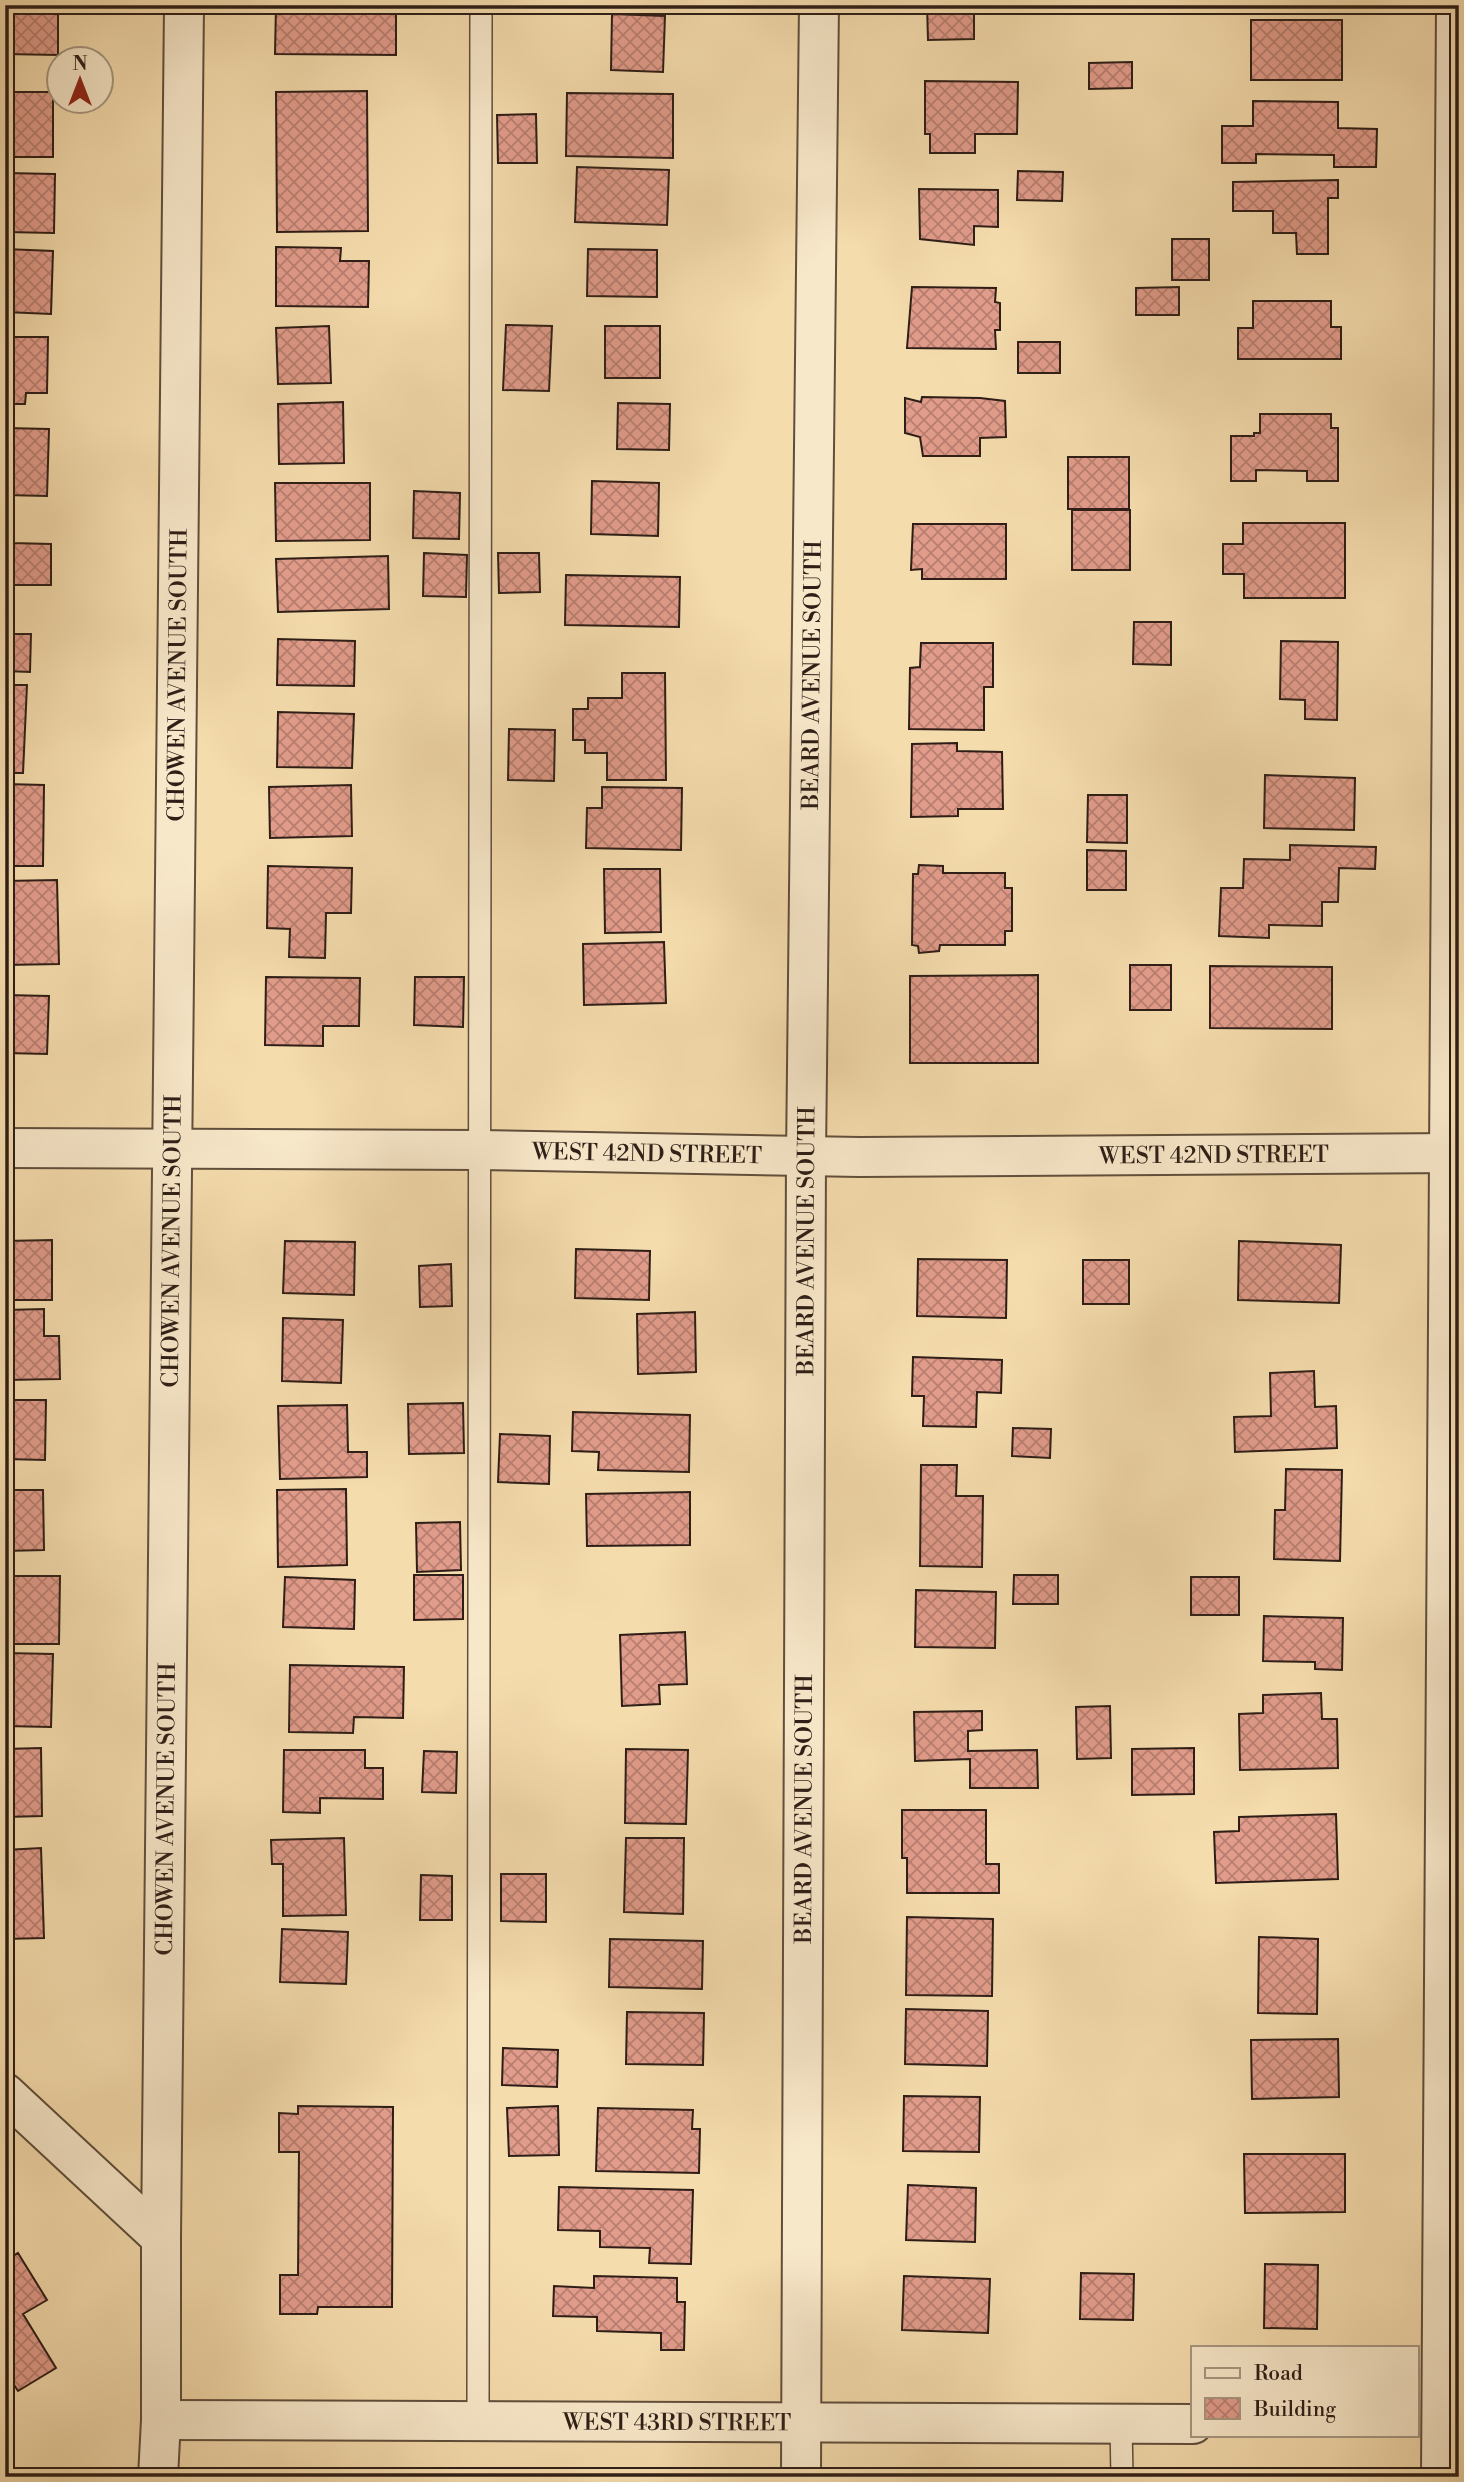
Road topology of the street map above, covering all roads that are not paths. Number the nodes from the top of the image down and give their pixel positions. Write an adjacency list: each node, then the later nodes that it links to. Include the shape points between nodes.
1 (184, 5): 6 (street, CHOWEN AVENUE SOUTH)
2 (481, 5): 7 (lane)
3 (819, 5): 9 (street, BEARD AVENUE SOUTH)
4 (1456, 5): 8 (street)
5 (5, 1148): 6 (street, WEST 42ND STREET)
6 (173, 1149): 7 (street, WEST 42ND STREET); 11 (street, CHOWEN AVENUE SOUTH)
7 (479, 1150): 9 (street, WEST 42ND STREET); 13 (lane)
8 (1454, 1153): 9 (street, WEST 42ND STREET); 17 (street)
9 (806, 1156): 14 (street, BEARD AVENUE SOUTH)
10 (5, 2093): 11 (street)
11 (161, 2238): 12 (street, CHOWEN AVENUE SOUTH)
12 (161, 2420): 13 (street, WEST 43RD STREET); 18 (street, CHOWEN AVENUE SOUTH)
13 (478, 2421): 14 (street, WEST 43RD STREET)
14 (801, 2422): 15 (street, WEST 43RD STREET); 19 (street, BEARD AVENUE SOUTH)
15 (1121, 2424): 16 (street, WEST 43RD STREET); 20 (lane)
16 (1191, 2424)
17 (1439, 2425): 21 (street)
18 (158, 2477)
19 (801, 2477)
20 (1122, 2477)
21 (1441, 2477)

